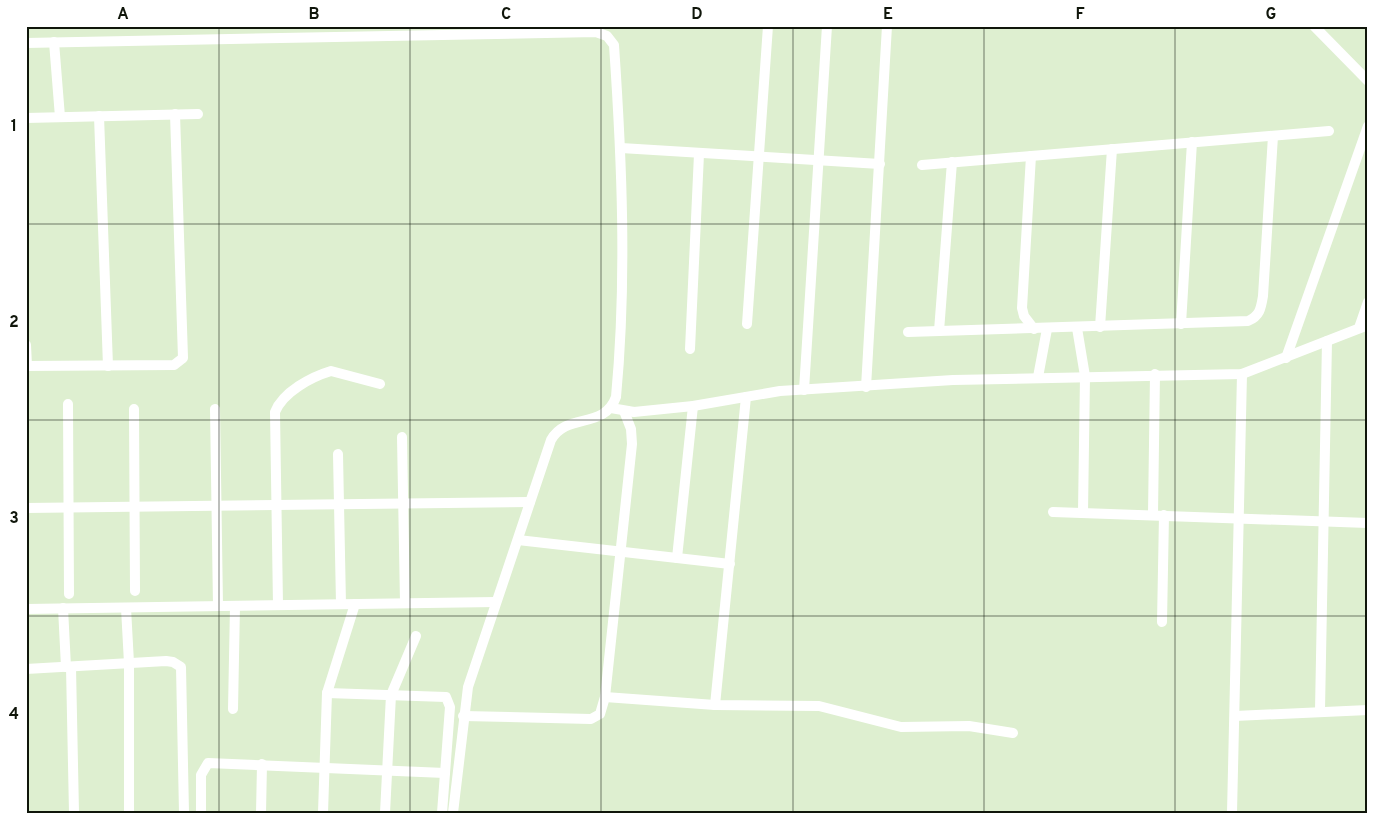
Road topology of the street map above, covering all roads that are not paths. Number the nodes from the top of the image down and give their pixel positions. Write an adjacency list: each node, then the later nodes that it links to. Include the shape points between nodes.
1 (768, 26): 22 (street)
2 (828, 26): 23 (street)
3 (887, 26): 25 (street)
4 (1314, 26): 8 (street)
5 (609, 31): 6 (street); 18 (street, via 614,45)
6 (54, 42): 7 (street); 12 (street)
7 (26, 43)
8 (1368, 81)
9 (175, 114): 10 (street); 11 (street); 42 (street, via 182,358 174,365)
10 (198, 114)
11 (99, 116): 12 (street); 42 (street)
12 (60, 117): 13 (street)
13 (26, 118)
14 (1368, 126): 40 (street)
15 (1328, 131): 16 (street)
16 (1273, 136): 17 (street); 29 (street, via 1261,309 1254,319 1248,321)
17 (1192, 142): 19 (street); 29 (street)
18 (621, 148): 20 (street); 53 (street, via 622,271 616,397)
19 (1112, 149): 21 (street); 30 (street)
20 (699, 154): 22 (street); 39 (street)
21 (1031, 156): 24 (street); 33 (street, via 1022,308)
22 (759, 157): 23 (street); 28 (street)
23 (820, 161): 25 (street); 49 (street)
24 (952, 162): 26 (street); 35 (street)
25 (880, 164): 48 (street)
26 (922, 165)
27 (1368, 302): 31 (street)
28 (747, 324)
29 (1181, 324): 30 (street)
30 (1100, 327): 32 (street)
31 (1363, 327): 37 (street)
32 (1077, 328): 34 (street); 45 (street)
33 (1034, 329): 34 (street); 35 (street)
34 (1047, 329): 46 (street)
35 (939, 331): 36 (street)
36 (908, 332)
37 (1328, 341): 40 (street); 71 (street)
38 (26, 345): 41 (street)
39 (690, 349)
40 (1286, 358): 44 (street)
41 (27, 366): 42 (street)
42 (108, 366)
43 (1155, 374): 44 (street); 45 (street); 69 (street)
44 (1242, 374): 70 (street)
45 (1085, 376): 46 (street); 68 (street)
46 (1038, 378): 48 (street)
47 (380, 384): 61 (street, via 332,371 281,400 275,412)
48 (866, 387): 49 (street)
49 (804, 390): 50 (street)
50 (746, 397): 52 (street); 76 (street)
51 (68, 404): 66 (street)
52 (693, 406): 56 (street); 75 (street)
53 (611, 408): 56 (street); 59 (street, via 604,415 564,427 554,434)
54 (134, 409): 64 (street)
55 (215, 410): 60 (street)
56 (624, 411): 74 (street, via 631,429 632,444)
57 (402, 436): 63 (street)
58 (338, 454): 62 (street)
59 (530, 502): 63 (street); 73 (street)
60 (216, 505): 61 (street); 64 (street); 84 (street)
61 (276, 505): 62 (street); 83 (street)
62 (339, 505): 63 (street); 81 (street)
63 (403, 505): 80 (street)
64 (135, 506): 66 (street); 77 (street)
65 (26, 508): 66 (street)
66 (68, 508): 78 (street)
67 (1053, 512): 68 (street)
68 (1083, 512): 69 (street)
69 (1159, 514): 70 (street); 89 (street)
70 (1240, 517): 71 (street); 102 (street)
71 (1324, 520): 72 (street); 99 (street)
72 (1368, 523)
73 (518, 540): 74 (street); 79 (street)
74 (621, 552): 75 (street); 96 (street)
75 (676, 558): 76 (street)
76 (730, 564): 97 (street)
77 (135, 591)
78 (69, 594)
79 (496, 602): 80 (street); 101 (street, via 468,687)
80 (405, 603): 82 (street)
81 (341, 604): 82 (street); 83 (street)
82 (355, 604): 94 (street)
83 (278, 605): 85 (street)
84 (218, 606): 85 (street); 87 (street)
85 (234, 606): 98 (street)
86 (63, 608): 87 (street); 88 (street); 92 (street)
87 (126, 608): 91 (street)
88 (26, 609)
89 (1162, 622)
90 (416, 636): 95 (street)
91 (129, 663): 92 (street); 109 (street); 110 (street, via 173,662 181,667)
92 (68, 667): 93 (street); 108 (street)
93 (26, 669)
94 (327, 694): 95 (street); 105 (street)
95 (391, 695): 106 (street); 107 (street, via 446,697 450,707)
96 (605, 697): 97 (street); 101 (street, via 600,714 591,719)
97 (715, 705): 103 (street, via 819,706 901,728 969,726)
98 (232, 709)
99 (1320, 710): 100 (street); 102 (street)
100 (1368, 710)
101 (463, 716): 116 (street)
102 (1234, 716): 117 (street)
103 (1013, 733)
104 (262, 764): 105 (street); 111 (street, via 208,763 201,775); 112 (street)
105 (325, 768): 106 (street); 113 (street)
106 (386, 770): 107 (street); 114 (street)
107 (445, 773): 115 (street)
108 (74, 813)
109 (129, 813)
110 (184, 813)
111 (201, 813)
112 (260, 813)
113 (323, 813)
114 (385, 813)
115 (442, 813)
116 (453, 813)
117 (1232, 813)

